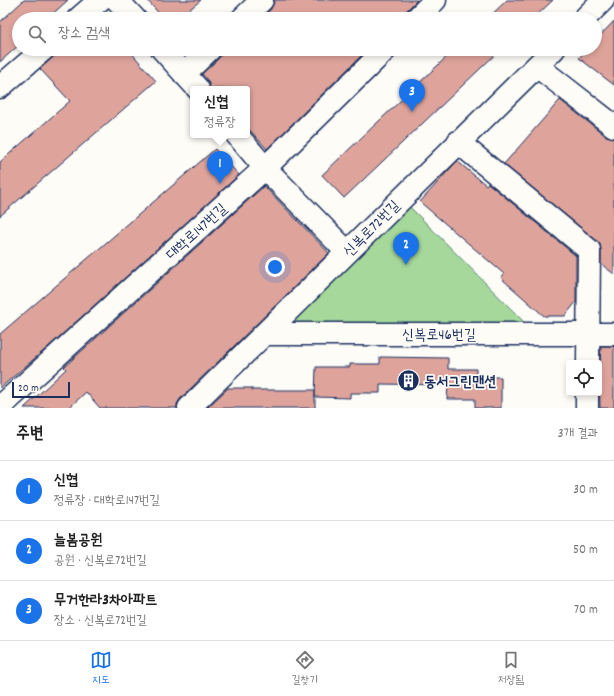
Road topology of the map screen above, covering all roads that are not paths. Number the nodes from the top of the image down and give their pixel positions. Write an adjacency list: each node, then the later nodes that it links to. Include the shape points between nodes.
1 (100, 0): 6 (street)
2 (117, 0): 7 (street)
3 (262, 0): 8 (street)
4 (435, 0): 9 (street)
5 (603, 0): 10 (street)
6 (86, 12)
7 (128, 12)
8 (249, 12)
9 (423, 12)
10 (591, 12)
11 (36, 56): 18 (street)
12 (168, 56): 17 (street)
13 (206, 56): 17 (street)
14 (379, 56): 22 (street, 대학로147번길)
15 (547, 56): 16 (street, 신복로72번길)
16 (537, 66): 19 (street); 21 (street, 신복로72번길)
17 (191, 81)
18 (0, 87)
19 (614, 126)
20 (240, 138): 22 (street)
21 (458, 142): 23 (street, 신복로72번길); 25 (street, via 589,250)
22 (265, 168): 23 (street); 29 (street, 대학로147번길)
23 (347, 252): 24 (street, 신복로72번길)
24 (264, 334): 25 (street, 신복로46번길); 30 (street, 신복로72번길)
25 (588, 334): 26 (street, 신복로46번길); 27 (street)
26 (614, 334)
27 (588, 360)
28 (587, 396): 31 (street)
29 (0, 407)
30 (189, 408)
31 (587, 408)

